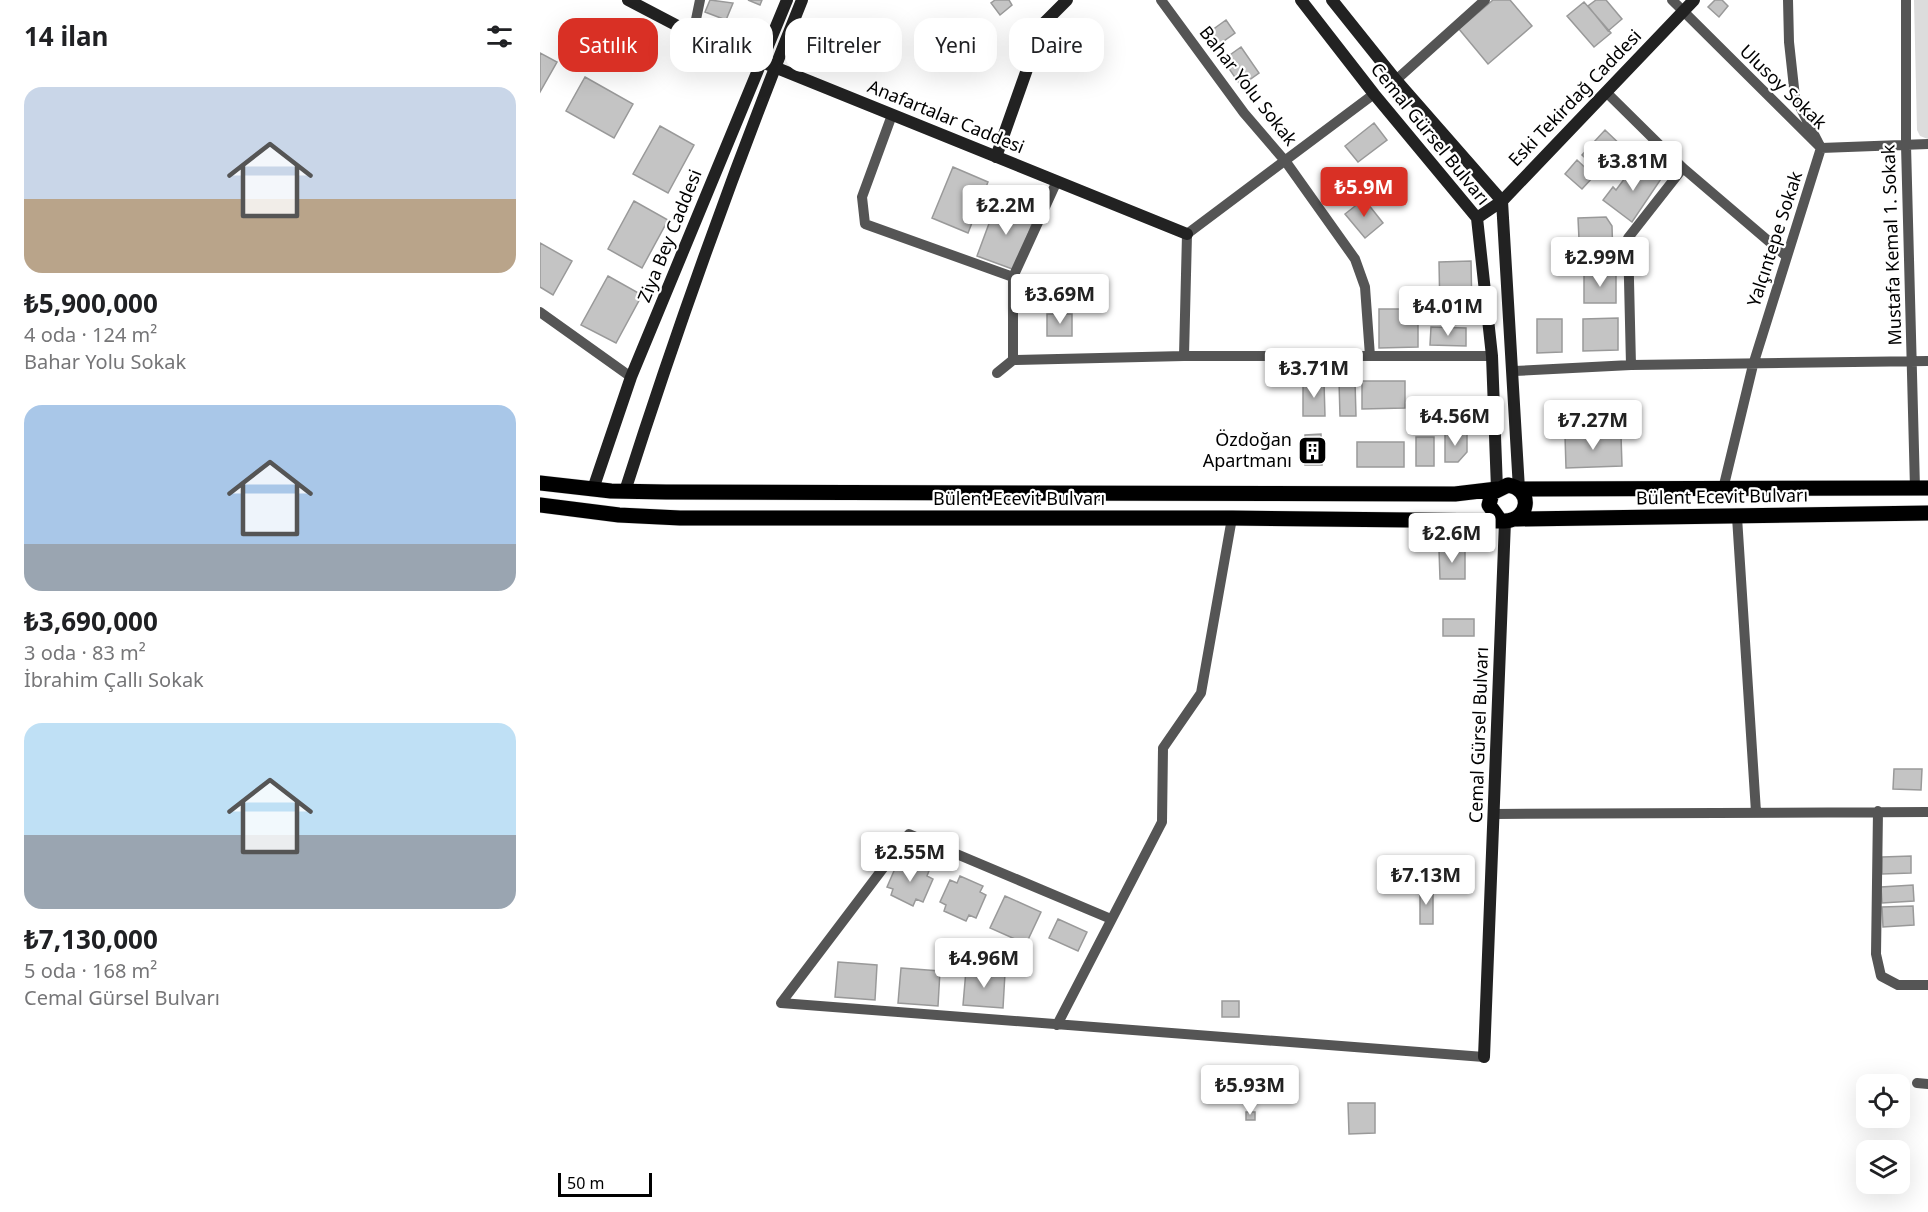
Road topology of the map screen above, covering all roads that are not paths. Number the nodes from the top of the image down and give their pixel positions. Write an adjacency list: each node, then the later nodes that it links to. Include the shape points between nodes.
1 (628, 0): 14 (street, Anafartalar Caddesi)
2 (700, 0): 16 (street)
3 (788, 0): 18 (street, Ziya Bey Caddesi)
4 (802, 0): 19 (street, Ziya Bey Caddesi)
5 (1067, 0): 28 (street, via 1042,24)
6 (1161, 0): 29 (street, Bahar Yolu Sokak, via 1244,113)
7 (1300, 0): 23 (street, Cemal Gürsel Bulvarı)
8 (1332, 0): 21 (street, Cemal Gürsel Bulvarı)
9 (1485, 0): 21 (street)
10 (1672, 0): 15 (street, Ulusoy Sokak)
11 (1695, 0): 15 (street, Eski Tekirdağ Caddesi)
12 (1788, 0): 27 (street, via 1795,97)
13 (1906, 0): 26 (street, Mustafa Kemal 1. Sokak)
14 (650, 6): 17 (street, Anafartalar Caddesi)
15 (1682, 13): 22 (street, Eski Tekirdağ Caddesi); 27 (street, Ulusoy Sokak)
16 (696, 18)
17 (670, 19)
18 (773, 36)
19 (775, 68): 24 (street, Anafartalar Caddesi); 55 (street, Ziya Bey Caddesi)
20 (758, 72): 48 (street, Ziya Bey Caddesi)
21 (1396, 80): 32 (street, Cemal Gürsel Bulvarı)
22 (1606, 92): 30 (street); 32 (street, Eski Tekirdağ Caddesi)
23 (1374, 94): 29 (street); 33 (street, Cemal Gürsel Bulvarı)
24 (892, 115): 28 (street, Anafartalar Caddesi); 36 (street, via 862,197 865,224)
25 (1928, 144): 26 (street, Ulusoy Sokak)
26 (1906, 145): 27 (street, Ulusoy Sokak); 42 (street, Mustafa Kemal 1. Sokak)
27 (1821, 148): 35 (street, Yalçıntepe Sokak)
28 (996, 157): 31 (street, Anafartalar Caddesi)
29 (1286, 162): 34 (street); 39 (street, Bahar Yolu Sokak, via 1355,259 1365,287)
30 (1683, 168): 35 (street); 44 (street, via 1628,238)
31 (1057, 181): 34 (street, Anafartalar Caddesi); 36 (street)
32 (1502, 201): 33 (street, Eski Tekirdağ Caddesi); 46 (street, Cemal Gürsel Bulvarı)
33 (1478, 218): 40 (street, Cemal Gürsel Bulvarı)
34 (1187, 234): 38 (street)
35 (1786, 256): 45 (street, Yalçıntepe Sokak)
36 (1013, 277): 41 (street)
37 (540, 312): 48 (street)
38 (1184, 356): 39 (street); 41 (street)
39 (1370, 356): 40 (street)
40 (1492, 356): 52 (street, Cemal Gürsel Bulvarı)
41 (1013, 360): 47 (street)
42 (1912, 361): 43 (street); 45 (street); 50 (street, Mustafa Kemal 1. Sokak)
43 (1928, 361)
44 (1631, 365): 45 (street); 46 (street)
45 (1753, 365): 54 (street, Yalçıntepe Sokak)
46 (1514, 370): 53 (street, Cemal Gürsel Bulvarı)
47 (997, 373)
48 (632, 377): 51 (street, Ziya Bey Caddesi)
49 (540, 483): 51 (main road)
50 (1921, 488): 54 (main road, Bülent Ecevit Bulvarı)
51 (593, 489): 55 (main road)
52 (1497, 489): 53 (main road, via 1508,485); 55 (main road, via 1455,494); 60 (main road, via 1489,505)
53 (1519, 489): 54 (main road, Bülent Ecevit Bulvarı); 60 (main road, via 1526,504)
54 (1723, 489)
55 (625, 491)
56 (540, 505): 59 (main road, Bülent Ecevit Bulvarı, via 680,518)
57 (1928, 513): 58 (main road, Bülent Ecevit Bulvarı)
58 (1737, 517): 60 (main road, Bülent Ecevit Bulvarı); 61 (street)
59 (1232, 518): 60 (main road, Bülent Ecevit Bulvarı); 65 (street, via 1201,693 1163,748 1162,822)
60 (1507, 520): 64 (street, Cemal Gürsel Bulvarı)
61 (1756, 812): 62 (street); 64 (street)
62 (1878, 812): 63 (street); 66 (street, via 1876,954 1881,976 1898,985)
63 (1928, 812)
64 (1494, 814): 68 (street, Cemal Gürsel Bulvarı)
65 (1111, 919): 67 (street); 67 (street, via 909,834 781,1003)
66 (1928, 985)
67 (1057, 1025): 68 (street)
68 (1484, 1057)

